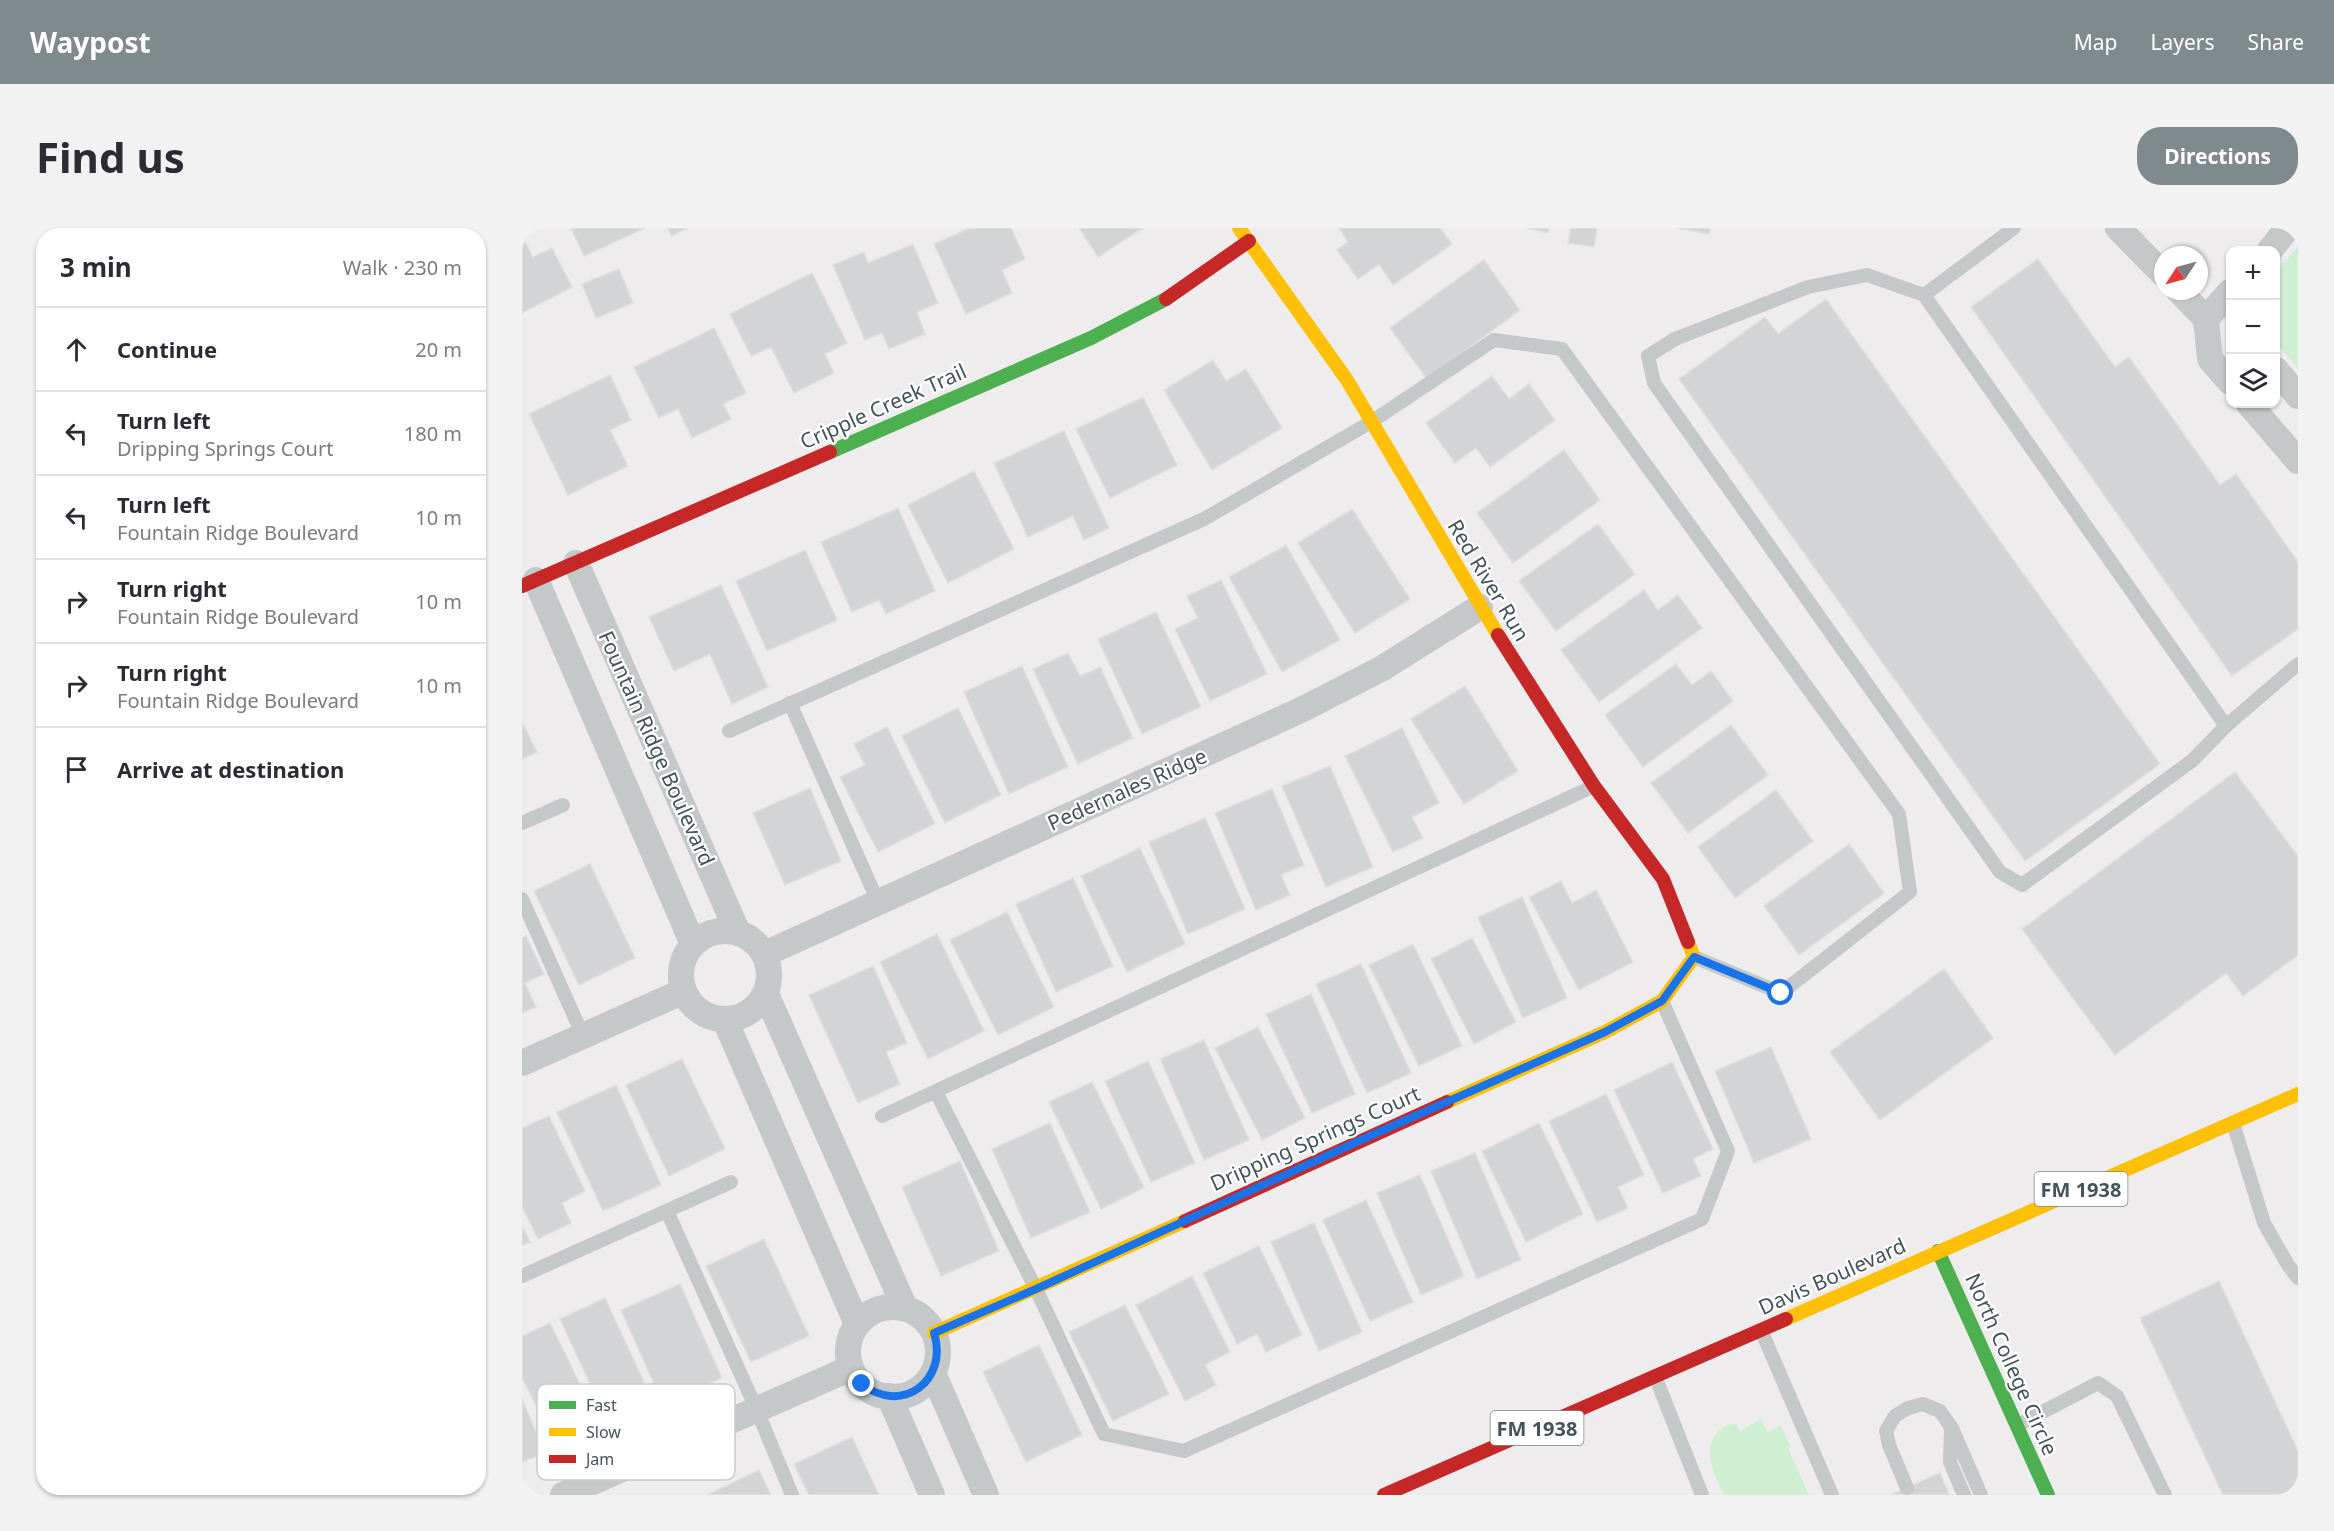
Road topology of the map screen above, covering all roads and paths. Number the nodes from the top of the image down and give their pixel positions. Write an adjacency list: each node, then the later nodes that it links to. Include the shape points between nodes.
1 (1239, 228): 5 (street, Red River Run)
2 (2014, 228): 8 (lane)
3 (2118, 228): 7 (street)
4 (2288, 228): 6 (street)
5 (1249, 241): 16 (street, Red River Run, via 1347,380); 18 (street, Cripple Creek Trail, via 1157,305 1090,338)
6 (2273, 246)
7 (2154, 265)
8 (1924, 295): 23 (lane); 23 (lane, via 1867,275 1808,287 1675,339 1648,356 1654,383 2000,872 2022,885 2193,760)
9 (2192, 300): 11 (street)
10 (2226, 300): 11 (street)
11 (2218, 318): 13 (street, via 2210,359)
12 (2280, 375): 14 (street)
13 (2226, 377)
14 (2298, 396)
15 (2252, 408): 17 (street)
16 (1371, 423): 20 (street, Red River Run); 22 (lane, via 1204,519); 33 (lane, via 1494,340 1562,349 1899,813 1910,892 1781,993)
17 (2298, 461)
18 (576, 563): 19 (street, Cripple Creek Trail); 30 (street, Fountain Ridge Boulevard)
19 (529, 583): 31 (street, Fountain Ridge Boulevard)
20 (1480, 607): 25 (street, Red River Run); 29 (street, Pedernales Ridge, via 1381,669 1301,710)
21 (2298, 664): 23 (lane)
22 (790, 703): 24 (lane); 29 (lane)
23 (2226, 726)
24 (729, 731)
25 (1594, 786): 33 (street, Red River Run, via 1663,879); 40 (lane)
26 (563, 805): 27 (lane)
27 (522, 823)
28 (522, 899): 38 (lane)
29 (878, 902): 32 (street, Pedernales Ridge)
30 (738, 933): 31 (street, via 714,932); 32 (street, Fountain Ridge Boulevard)
31 (693, 944): 34 (street, via 681,971)
32 (765, 954): 35 (street, via 770,974)
33 (1694, 957): 36 (street, Dripping Springs Court)
34 (684, 991): 37 (street, via 700,1012); 38 (street)
35 (766, 994): 37 (street, via 745,1016); 51 (street)
36 (1662, 1001): 50 (street, Dripping Springs Court, via 1605,1032); 50 (lane, via 1728,1151 1702,1219 1184,1451 1104,1434)
37 (725, 1020): 52 (street)
38 (583, 1036): 39 (street)
39 (522, 1063)
40 (936, 1092): 42 (lane); 50 (lane)
41 (2298, 1094): 43 (street, Davis Boulevard / FM 1938)
42 (882, 1116)
43 (2233, 1123): 46 (street, Davis Boulevard / FM 1938); 47 (lane, via 2264,1223)
44 (731, 1182): 45 (lane)
45 (667, 1211): 48 (lane); 59 (lane)
46 (1938, 1251): 53 (street, Davis Boulevard / FM 1938); 61 (street, North College Circle)
47 (2293, 1262): 49 (lane)
48 (522, 1276)
49 (2298, 1278)
50 (1036, 1289): 54 (street, Dripping Springs Court)
51 (905, 1308): 52 (street, via 879,1309); 54 (street, via 922,1317)
52 (857, 1324): 55 (street, via 849,1345)
53 (1761, 1330): 57 (street, Davis Boulevard / FM 1938); 71 (lane)
54 (934, 1333): 56 (street, via 938,1353)
55 (851, 1368): 58 (street, via 870,1390); 59 (street)
56 (933, 1373): 58 (street, via 909,1393); 68 (street)
57 (1655, 1376): 69 (street, Davis Boulevard / FM 1938); 70 (lane)
58 (889, 1396): 67 (street)
59 (756, 1408): 60 (street); 66 (lane)
60 (735, 1417)
61 (2018, 1425): 74 (street, North College Circle); 75 (lane, via 2098,1383 2117,1396)
62 (1951, 1427): 64 (lane, via 1940,1412 1923,1404 1895,1416 1886,1431); 72 (lane, via 1950,1462); 73 (lane)
63 (596, 1480): 65 (street)
64 (1907, 1488)
65 (563, 1495)
66 (792, 1495)
67 (932, 1495)
68 (986, 1495)
69 (1384, 1495)
70 (1702, 1495)
71 (1832, 1495)
72 (1964, 1495)
73 (1981, 1495)
74 (2048, 1495)
75 (2165, 1495)

